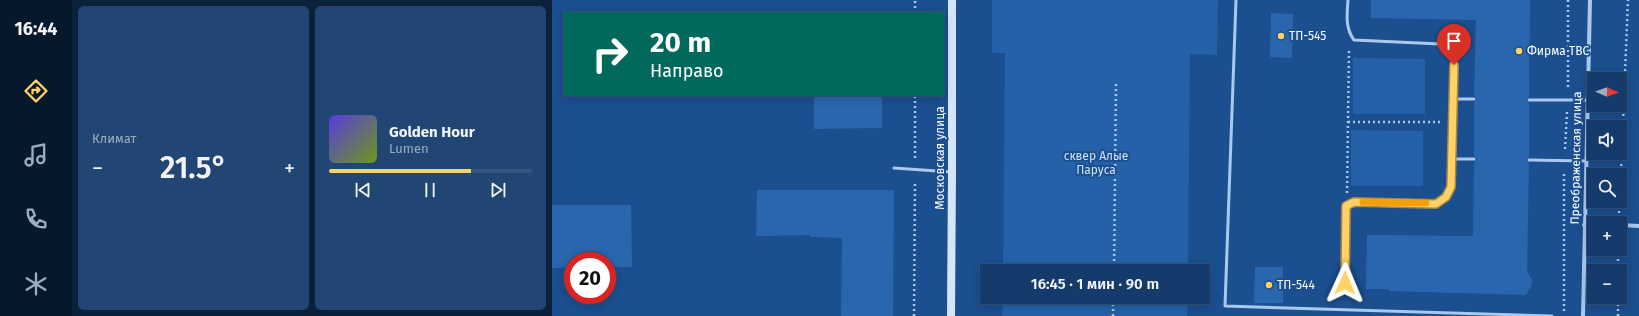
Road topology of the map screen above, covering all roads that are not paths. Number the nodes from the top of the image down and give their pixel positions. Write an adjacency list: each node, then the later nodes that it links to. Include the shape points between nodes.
1 (952, 0): 16 (main road, Московская улица)
2 (1236, 0): 22 (lane, via 1225,306)
3 (1348, 0): 6 (lane, via 1347,22 1349,34 1354,40 1440,44 1449,51 1454,65)
4 (1590, 0): 5 (street, Преображенская улица)
5 (1589, 72)
6 (1454, 99): 7 (lane); 11 (lane)
7 (1474, 99)
8 (1529, 100): 9 (lane)
9 (1587, 100)
10 (1588, 112): 14 (street, Преображенская улица)
11 (1452, 159): 12 (lane); 20 (lane, via 1451,187 1446,197 1436,204 1354,202 1346,206)
12 (1474, 160)
13 (1529, 160): 14 (lane)
14 (1586, 161): 17 (street, Преображенская улица)
15 (894, 168): 16 (lane)
16 (952, 172): 21 (main road, Московская улица)
17 (1584, 225): 23 (street, Преображенская улица)
18 (1627, 226): 19 (street)
19 (1639, 226)
20 (1345, 283)
21 (951, 316)
22 (1552, 316)
23 (1583, 316)

